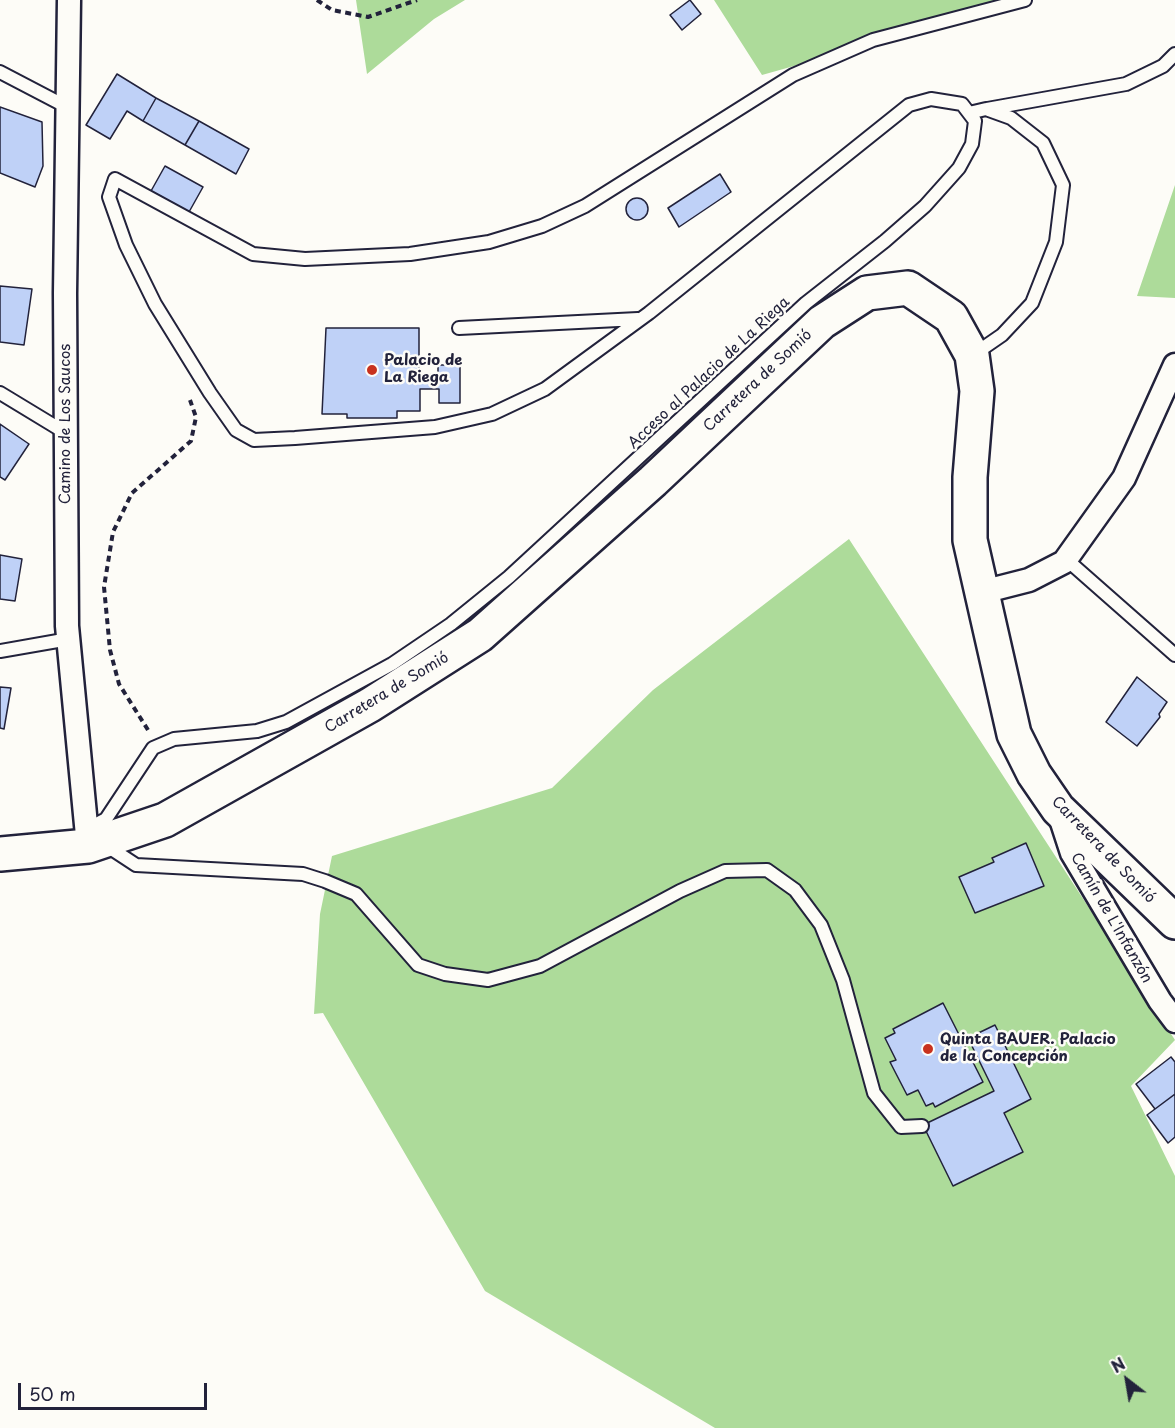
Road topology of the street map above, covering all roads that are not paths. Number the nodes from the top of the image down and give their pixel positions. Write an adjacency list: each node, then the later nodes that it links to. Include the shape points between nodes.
1 (69, 0): 5 (street, Camino de Los Saucos)
2 (1025, 0): 8 (lane, via 873,40 793,75 585,206 542,226 489,242 410,254 305,259 253,254 115,179 109,197 126,245 155,304 236,430 254,440 435,427 492,414 545,389)
3 (1175, 54): 6 (lane, via 1163,66 1126,84)
4 (0, 72): 5 (lane)
5 (68, 108): 13 (street, Camino de Los Saucos)
6 (986, 109): 7 (lane); 10 (lane, via 1011,118 1043,143 1063,185 1056,242 1032,303 1002,335)
7 (969, 113): 8 (lane, via 962,104 932,99 909,105); 20 (lane, Acceso al Palacio de La Riega, via 975,121 972,144 958,168 925,206 806,303 527,561 451,624 392,664 286,722 257,731 174,740 153,748)
8 (638, 319): 9 (lane)
9 (459, 328)
10 (972, 356): 15 (street, Carretera de Somió, via 976,391 970,540); 20 (street, Carretera de Somió, via 951,317 908,288 867,293 822,321 653,481 480,635 370,705 165,820)
11 (1175, 365): 14 (street, via 1124,478)
12 (0, 393): 13 (lane)
13 (66, 433): 16 (street, Camino de Los Saucos)
14 (1066, 559): 15 (street, via 1029,580); 18 (lane)
15 (982, 592): 19 (street, Carretera de Somió, via 1014,734)
16 (69, 639): 17 (lane); 20 (street, Camino de Los Saucos)
17 (0, 651)
18 (1175, 655)
19 (1058, 809): 22 (street, Carretera de Somió); 23 (street, Camín de L'Infanzón, via 1072,853)
20 (92, 839): 21 (street, Carretera de Somió); 24 (lane, via 136,865 303,874 325,881 356,894 418,964 445,974 488,980 540,966 725,871 767,870 795,890 821,925 843,980 874,1093 902,1127)
21 (0, 854)
22 (1175, 922)
23 (1175, 1021)
24 (922, 1126)

